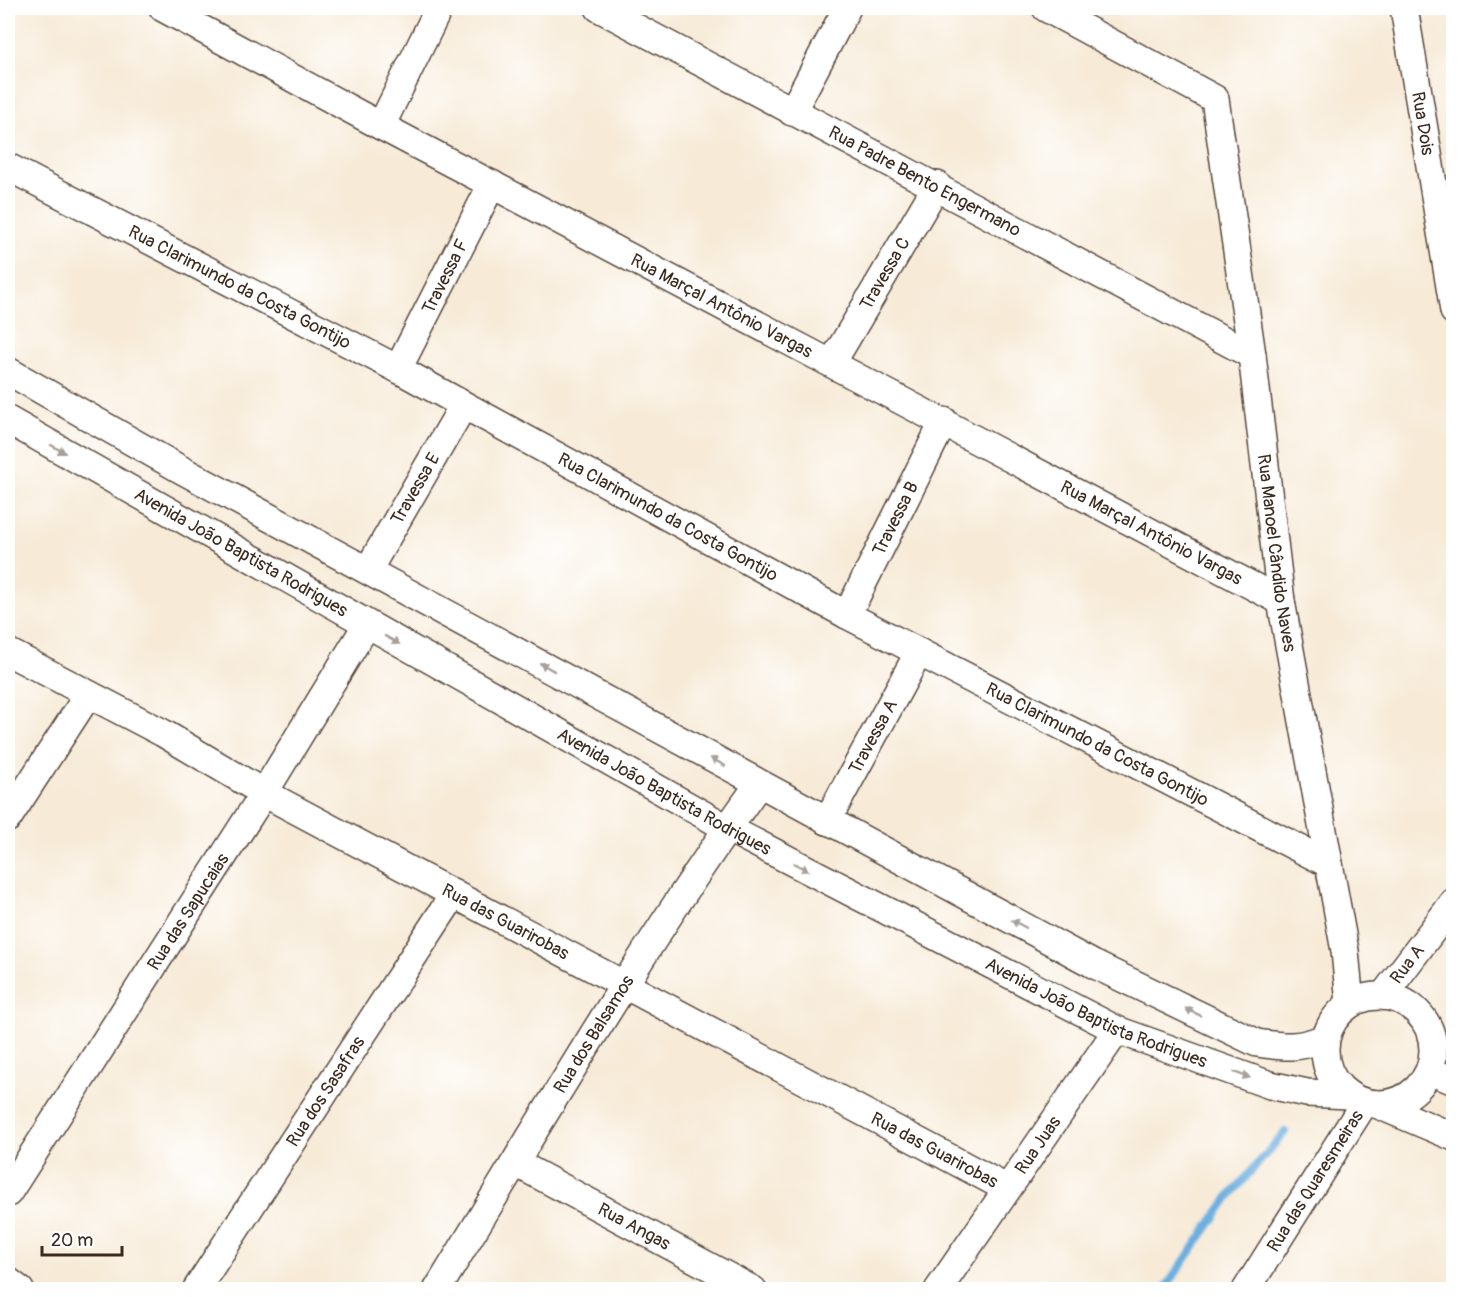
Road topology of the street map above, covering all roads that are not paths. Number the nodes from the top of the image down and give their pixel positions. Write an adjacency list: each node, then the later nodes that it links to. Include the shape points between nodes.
1 (163, 8): 8 (street, Rua Marçal Antônio Vargas)
2 (439, 8): 8 (street)
3 (599, 8): 7 (street, Rua Padre Bento Engermano)
4 (847, 8): 7 (street)
5 (1046, 8): 13 (street, Rua Manoel Cândido Naves, via 1215,99)
6 (1404, 8): 12 (street, Rua Dois)
7 (792, 112): 11 (street, Rua Padre Bento Engermano)
8 (381, 126): 10 (street, Rua Marçal Antônio Vargas)
9 (8, 167): 15 (street, Rua Clarimundo da Costa Gontijo)
10 (492, 184): 14 (street, Rua Marçal Antônio Vargas); 15 (street, Travessa F)
11 (937, 185): 13 (street, Rua Padre Bento Engermano); 14 (street, Travessa C)
12 (1454, 311)
13 (1252, 355): 21 (street, Rua Manoel Cândido Naves)
14 (832, 363): 19 (street, Rua Marçal Antônio Vargas)
15 (398, 369): 17 (street, Rua Clarimundo da Costa Gontijo)
16 (8, 371): 20 (street)
17 (463, 406): 20 (street, Travessa E); 22 (street, Rua Clarimundo da Costa Gontijo)
18 (8, 420): 23 (street, Avenida João Baptista Rodrigues, one-way to 23)
19 (944, 421): 21 (street, Rua Marçal Antônio Vargas); 22 (street, Travessa B)
20 (368, 570): 27 (street, one-way to 20)
21 (1281, 601): 32 (street, Rua Manoel Cândido Naves)
22 (847, 615): 25 (street, Rua Clarimundo da Costa Gontijo)
23 (366, 626): 28 (street, Rua das Sapucaias); 31 (street, Avenida João Baptista Rodrigues, one-way to 31)
24 (8, 652): 26 (street, Rua das Guarirobas)
25 (919, 652): 30 (street, Travessa A); 32 (street, Rua Clarimundo da Costa Gontijo)
26 (88, 695): 28 (street, Rua das Guarirobas, via 163,733); 29 (street)
27 (759, 784): 30 (street); 31 (street, Rua dos Balsamos)
28 (264, 793): 33 (street, Rua das Guarirobas); 45 (street, Rua das Sapucaias)
29 (8, 818)
30 (827, 821): 39 (street, one-way to 30, via 1306,1047 1257,1042 1093,964)
31 (727, 828): 35 (street, Rua dos Balsamos); 38 (street, Avenida João Baptista Rodrigues, one-way to 38)
32 (1329, 864): 37 (street, Rua Manoel Cândido Naves, via 1346,951)
33 (454, 894): 35 (street, Rua das Guarirobas); 48 (street, Rua dos Sasafras)
34 (1454, 902): 36 (street, Rua A)
35 (626, 986): 43 (street, Rua dos Balsamos); 44 (street, Rua das Guarirobas)
36 (1383, 996): 37 (street, via 1366,997); 40 (street, via 1400,1000 1425,1022)
37 (1350, 1004): 39 (street, via 1331,1024)
38 (1117, 1030): 41 (street, Avenida João Baptista Rodrigues, one-way to 41, via 1270,1085); 44 (street, Rua Juas)
39 (1326, 1037): 41 (street, via 1326,1059 1334,1079)
40 (1442, 1076): 41 (street, via 1392,1102)
41 (1363, 1100): 42 (street); 52 (street, Rua das Quaresmeiras)
42 (1454, 1137)
43 (516, 1163): 49 (street, Rua dos Balsamos); 50 (street, Rua Angas)
44 (1006, 1188): 51 (street, Rua Juas)
45 (8, 1193)
46 (8, 1281): 47 (street)
47 (20, 1290)
48 (196, 1290)
49 (437, 1290)
50 (753, 1290)
51 (938, 1290)
52 (1246, 1290)

